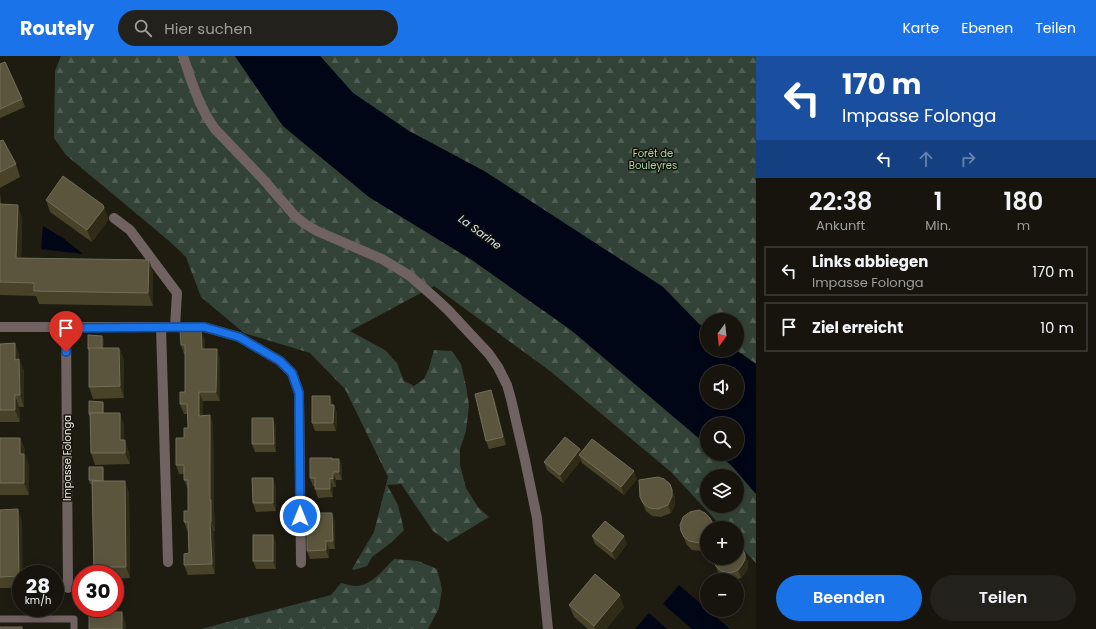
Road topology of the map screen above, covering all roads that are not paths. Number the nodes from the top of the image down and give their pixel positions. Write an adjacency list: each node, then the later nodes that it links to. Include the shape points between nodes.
1 (183, 56): 12 (street, via 199,100 215,129 295,216 305,224 382,259 410,276 448,310 498,367 511,399 537,518)
2 (114, 218): 5 (street, via 130,230 177,293)
3 (0, 327): 6 (street)
4 (161, 327): 5 (street); 6 (street); 7 (street)
5 (175, 327): 8 (street, via 204,327 239,337 280,361 292,373 299,393)
6 (66, 328): 9 (street, Impasse Folonga)
7 (168, 562)
8 (300, 563)
9 (68, 588)
10 (0, 619): 11 (lane, via 74,619)
11 (74, 629)
12 (548, 629)

